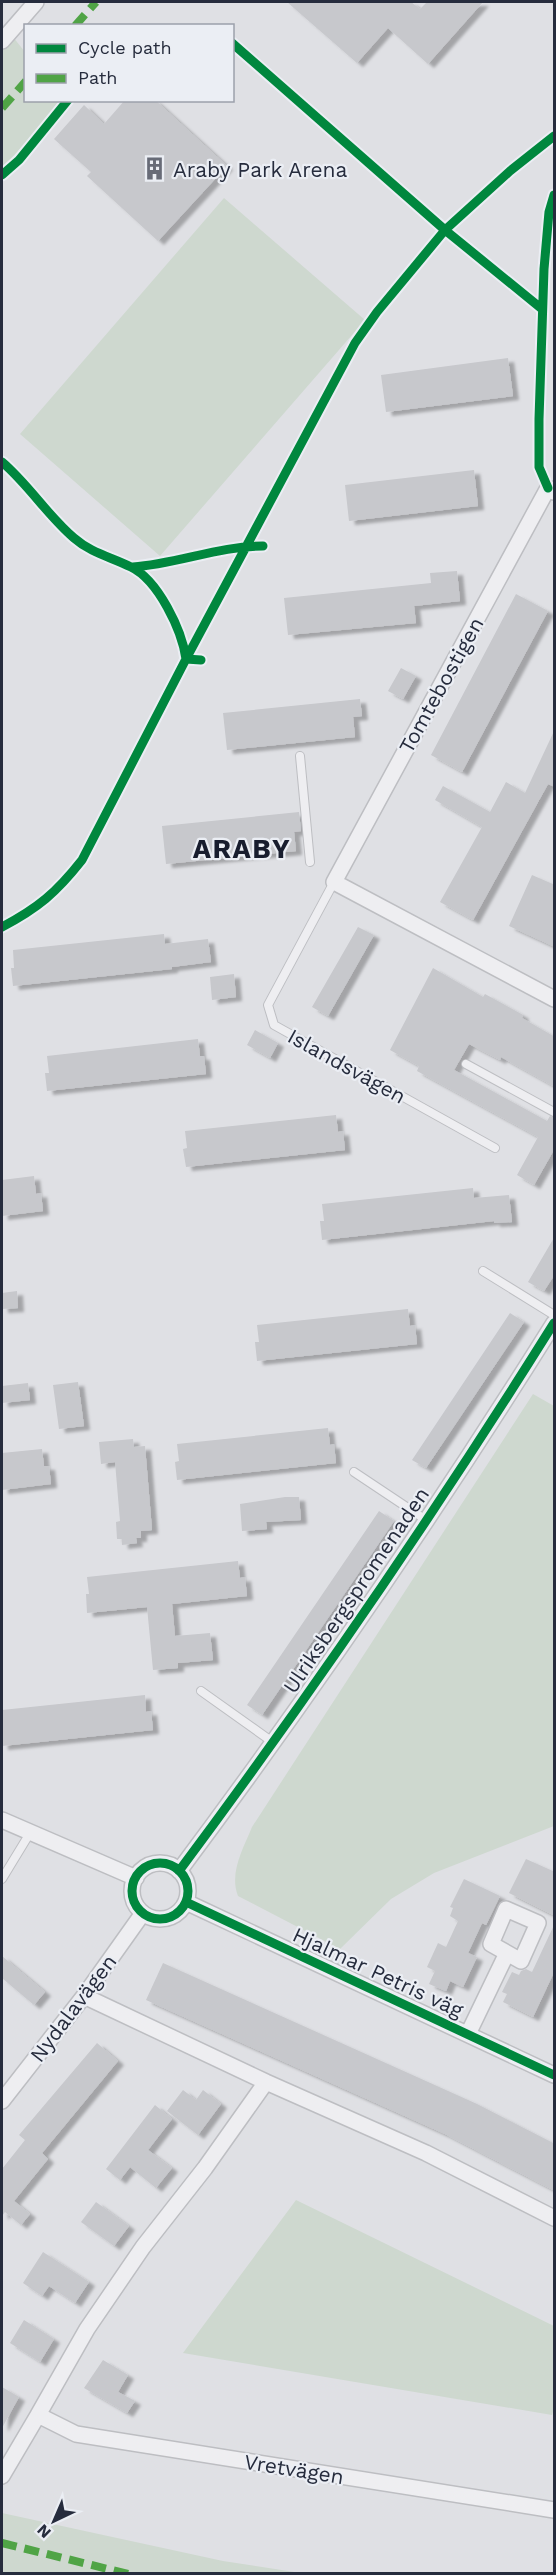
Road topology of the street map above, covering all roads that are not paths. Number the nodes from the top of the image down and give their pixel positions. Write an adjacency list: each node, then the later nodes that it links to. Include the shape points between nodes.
1 (36, 2): 2 (street)
2 (2, 41)
3 (551, 490): 6 (street, Tomtebostigen)
4 (300, 756): 5 (lane)
5 (310, 862)
6 (334, 882): 7 (street); 10 (lane, Islandsvägen, via 268,1005 274,1025)
7 (555, 999)
8 (466, 1064): 9 (lane)
9 (555, 1112)
10 (495, 1148)
11 (483, 1271): 12 (lane)
12 (555, 1315)
13 (555, 1323): 15 (street, Ulriksbergspromenaden)
14 (354, 1472): 15 (lane)
15 (426, 1520): 17 (street, Ulriksbergspromenaden)
16 (201, 1691): 17 (lane)
17 (274, 1743): 20 (street, Ulriksbergspromenaden)
18 (2, 1820): 19 (street)
19 (30, 1833): 21 (street); 22 (lane)
20 (179, 1871): 21 (street, via 156,1864); 23 (street, via 187,1886)
21 (136, 1878): 24 (street, via 134,1901)
22 (2, 1879)
23 (186, 1902): 24 (street, via 167,1918); 27 (street, Hjalmar Petris väg)
24 (143, 1913): 26 (street, Nydalavägen)
25 (507, 1953): 27 (street, Hjalmar Petris väg)
26 (84, 1996): 29 (street); 30 (street, Nydalavägen)
27 (468, 2034): 28 (street, Hjalmar Petris väg)
28 (555, 2075)
29 (266, 2082): 31 (street, via 426,2153); 32 (street, via 143,2247 87,2329)
30 (2, 2101)
31 (555, 2218)
32 (38, 2415): 33 (street); 34 (street, Vretvägen, via 76,2434)
33 (2, 2476)
34 (555, 2510)

